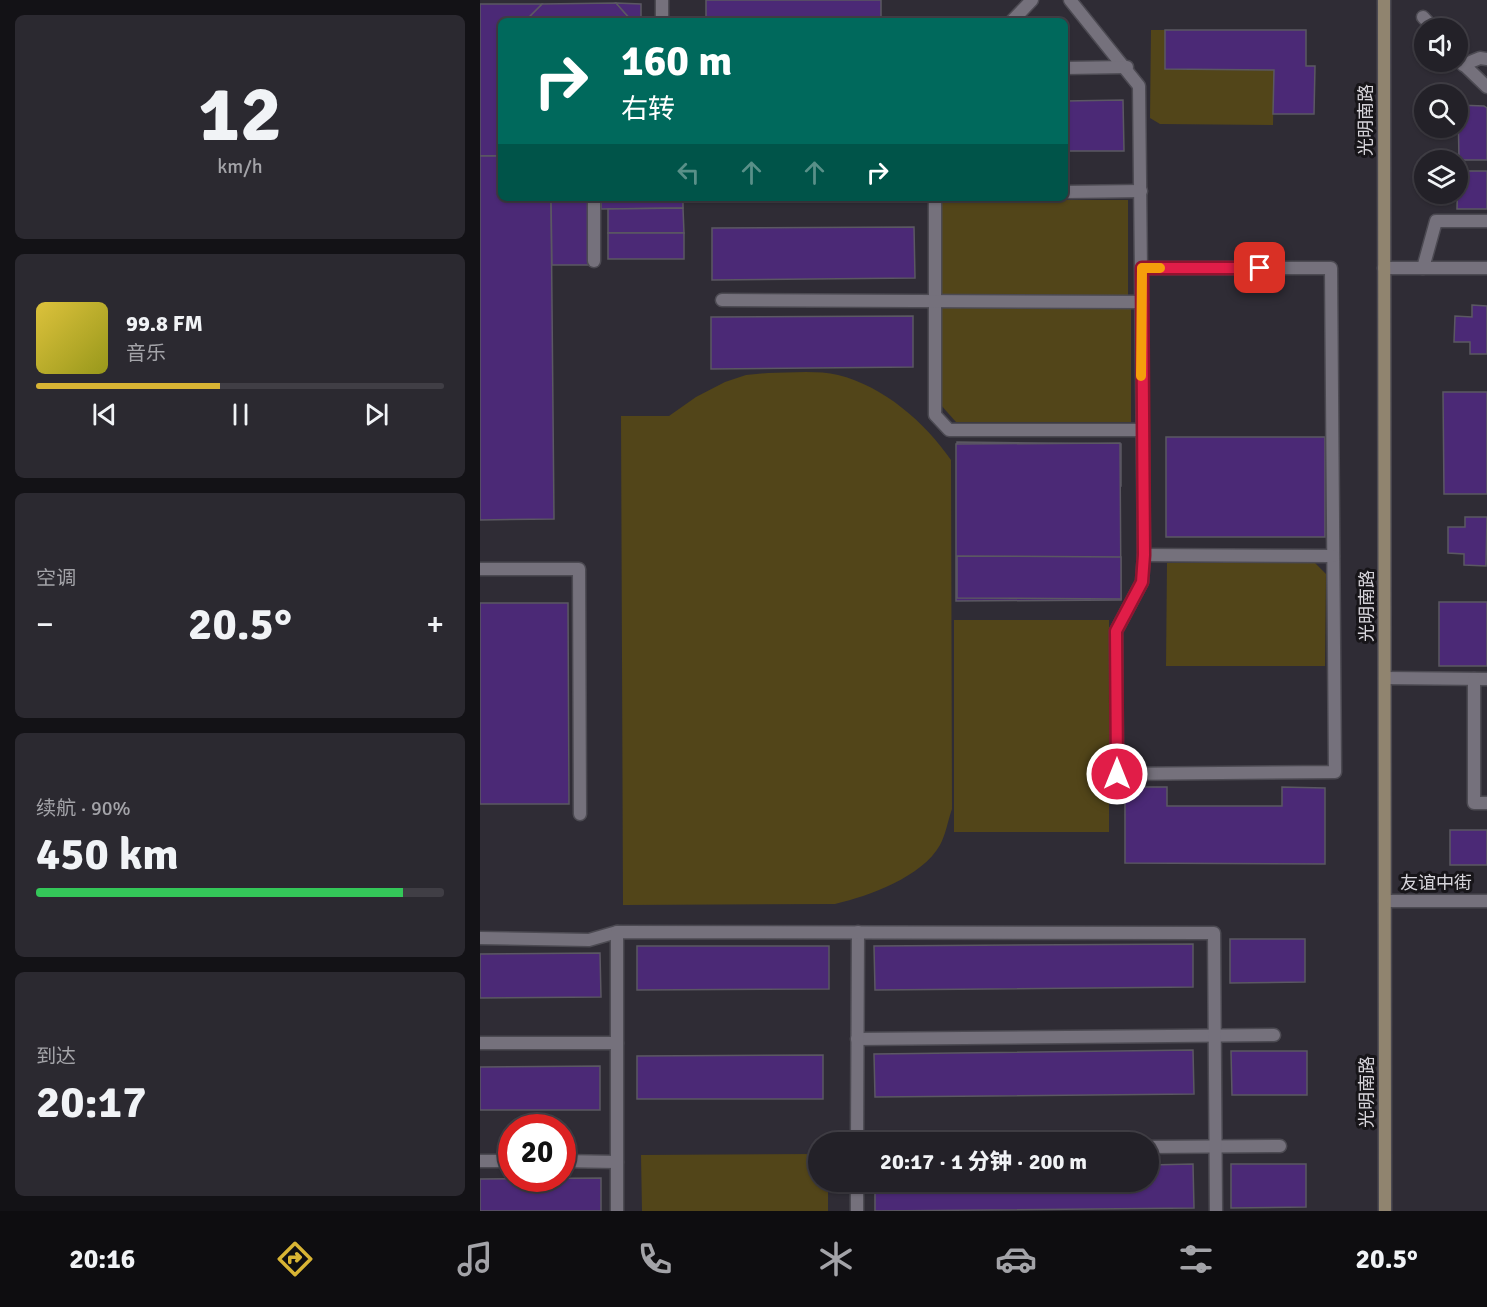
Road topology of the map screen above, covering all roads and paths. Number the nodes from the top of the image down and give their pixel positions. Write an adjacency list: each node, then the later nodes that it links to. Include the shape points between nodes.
1 (662, 0): 5 (street)
2 (1032, 0): 6 (street)
3 (1070, 0): 9 (street)
4 (1384, 0): 20 (main road, 光明南路)
5 (662, 18)
6 (1015, 18)
7 (1487, 58): 8 (street)
8 (1468, 60)
9 (1127, 67): 10 (street); 13 (street, via 1139,86)
10 (1068, 68)
11 (1468, 69): 12 (street)
12 (1487, 87)
13 (1141, 191): 14 (street); 19 (street)
14 (1068, 192)
15 (594, 201): 18 (street)
16 (934, 201): 24 (street)
17 (1487, 221): 21 (street, via 1436,221)
18 (594, 261)
19 (1142, 268): 25 (street); 28 (street, via 1331,268)
20 (1384, 268): 21 (street); 30 (main road, 光明南路)
21 (1423, 268): 22 (street)
22 (1487, 268)
23 (722, 300): 24 (street)
24 (936, 302): 25 (street); 26 (street, via 935,415 949,430)
25 (1142, 302): 26 (street)
26 (1141, 430): 27 (street)
27 (1144, 555): 28 (street); 28 (street, via 1142,582 1116,631 1117,774 1335,772)
28 (1333, 556)
29 (480, 569): 33 (street, via 579,569)
30 (1385, 678): 31 (street); 34 (main road, 光明南路)
31 (1481, 679): 32 (street, via 1474,803)
32 (1487, 803)
33 (580, 814)
34 (1385, 901): 35 (street, 友谊中街); 56 (main road, 光明南路)
35 (1487, 901)
36 (618, 932): 37 (street); 38 (street, via 589,940); 43 (street)
37 (858, 932): 40 (street, via 1214,933); 41 (street)
38 (480, 938)
39 (1274, 1035): 40 (street)
40 (1215, 1036): 41 (street); 46 (street)
41 (858, 1039): 44 (street)
42 (480, 1043): 43 (street)
43 (617, 1043): 51 (street)
44 (857, 1132)
45 (1280, 1146): 46 (street)
46 (1215, 1147): 47 (street); 55 (street)
47 (1159, 1148)
48 (480, 1161): 49 (street)
49 (498, 1161)
50 (576, 1161): 51 (street)
51 (617, 1162): 53 (street)
52 (857, 1192): 54 (street)
53 (617, 1211)
54 (857, 1211)
55 (1216, 1211)
56 (1385, 1211)

